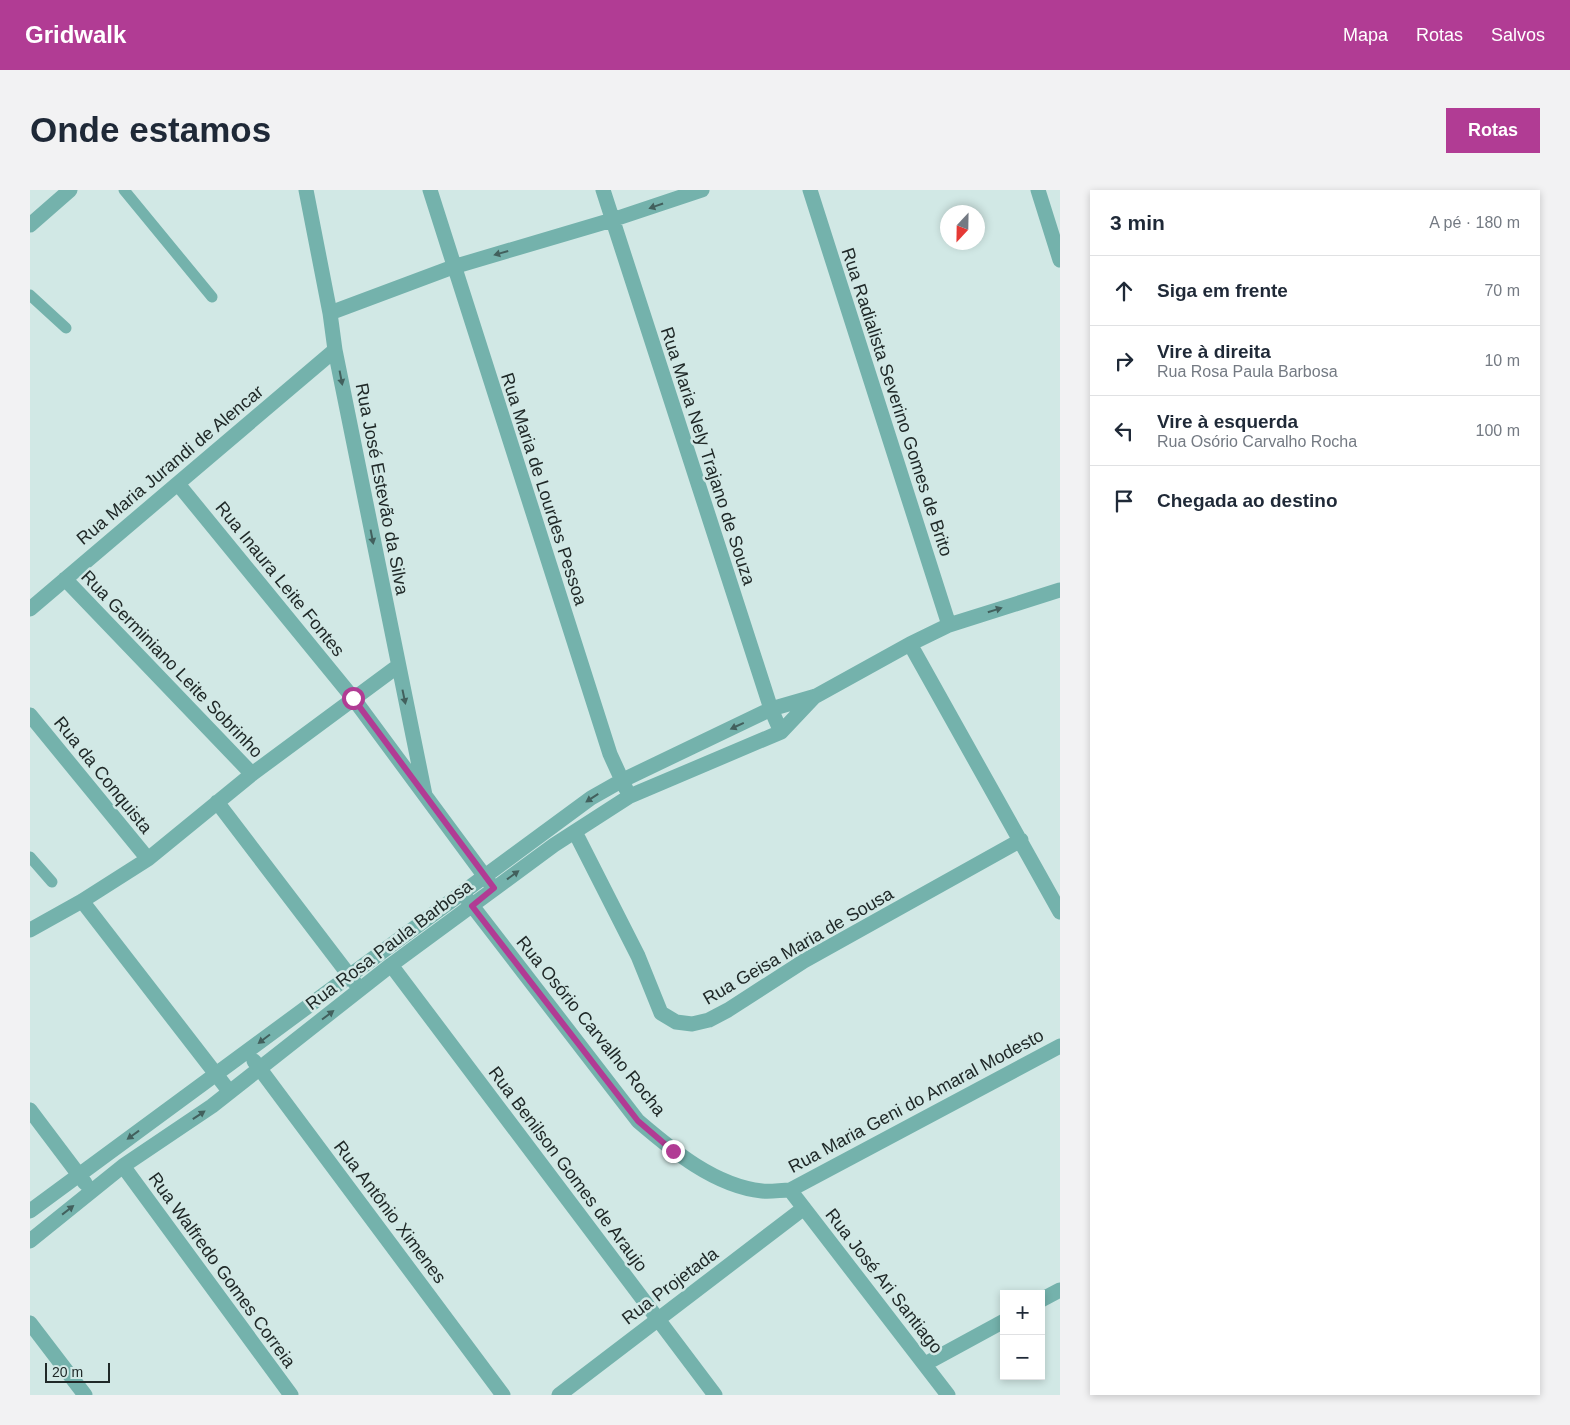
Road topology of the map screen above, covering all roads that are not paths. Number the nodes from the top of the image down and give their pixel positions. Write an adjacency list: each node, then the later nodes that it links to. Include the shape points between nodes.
1 (70, 190): 10 (street)
2 (124, 190): 14 (lane)
3 (306, 190): 15 (street, Rua José Estevão da Silva)
4 (430, 190): 12 (street, Rua Maria de Lourdes Pessoa)
5 (603, 190): 9 (street, Rua Maria Nely Trajano de Souza)
6 (702, 190): 9 (street, one-way to 9)
7 (810, 190): 22 (street, Rua Radialista Severino Gomes de Brito)
8 (1038, 190): 11 (street)
9 (612, 220): 12 (street, one-way to 12); 27 (street, Rua Maria Nely Trajano de Souza)
10 (30, 225)
11 (1060, 260)
12 (453, 267): 15 (street); 31 (street, Rua Maria de Lourdes Pessoa, via 607,747)
13 (30, 295): 16 (lane)
14 (212, 297)
15 (330, 312): 17 (street, Rua José Estevão da Silva)
16 (66, 328)
17 (335, 350): 18 (street, Rua Maria Jurandi de Alencar); 24 (street, Rua José Estevão da Silva, one-way to 24)
18 (178, 484): 19 (street, Rua Maria Jurandi de Alencar); 26 (street, Rua Inaura Leite Fontes)
19 (65, 579): 21 (street, Rua Maria Jurandi de Alencar); 30 (street, Rua Germiniano Leite Sobrinho)
20 (1060, 590): 22 (street, Rua Rosa Paula Barbosa, one-way to 20)
21 (30, 609)
22 (949, 625): 23 (street, Rua Rosa Paula Barbosa)
23 (910, 644): 25 (street, Rua Rosa Paula Barbosa); 36 (street)
24 (398, 666): 26 (street); 32 (street, Rua José Estevão da Silva, one-way to 32)
25 (816, 696): 27 (street, Rua Rosa Paula Barbosa); 29 (street, Rua Rosa Paula Barbosa)
26 (353, 698): 30 (street); 32 (street, Rua Inaura Leite Fontes)
27 (771, 710): 29 (street, Rua Maria Nely Trajano de Souza); 31 (street, Rua Rosa Paula Barbosa, one-way to 31)
28 (30, 715): 38 (street, Rua da Conquista)
29 (782, 732): 33 (street, Rua Rosa Paula Barbosa)
30 (252, 774): 34 (street)
31 (621, 781): 33 (street, Rua Maria de Lourdes Pessoa); 39 (street, Rua Rosa Paula Barbosa, one-way to 39, via 591,798)
32 (425, 795): 39 (street, Rua Inaura Leite Fontes)
33 (630, 796): 35 (street, Rua Rosa Paula Barbosa)
34 (217, 802): 38 (street); 48 (street)
35 (575, 832): 36 (street, Rua Geisa Maria de Sousa, via 638,956 661,1013 676,1022 692,1024 728,1010 804,961); 41 (street, Rua Rosa Paula Barbosa, one-way to 35)
36 (1021, 840): 45 (street)
37 (30, 857): 40 (lane)
38 (148, 858): 43 (street)
39 (484, 875): 41 (street, Rua Inaura Leite Fontes); 42 (street, Rua Rosa Paula Barbosa)
40 (52, 882)
41 (494, 888): 44 (street, Rua Rosa Paula Barbosa)
42 (462, 892): 44 (street, Rua Osório Carvalho Rocha); 48 (street, Rua Rosa Paula Barbosa)
43 (82, 901): 46 (street); 53 (street)
44 (472, 906): 47 (street, Rua Rosa Paula Barbosa); 58 (street, Rua Osório Carvalho Rocha, via 638,1121 673,1151 739,1186 763,1191)
45 (1060, 912)
46 (30, 930)
47 (391, 965): 49 (street, Rua Rosa Paula Barbosa); 65 (street, Rua Benilson Gomes de Araujo)
48 (350, 974): 49 (street); 51 (street, Rua Rosa Paula Barbosa, one-way to 51)
49 (360, 990): 52 (street, Rua Rosa Paula Barbosa, one-way to 49)
50 (1060, 1046): 58 (street, Rua Maria Geni do Amaral Modesto)
51 (247, 1052): 52 (street, Rua Antônio Ximenes); 53 (street, Rua Rosa Paula Barbosa)
52 (258, 1068): 54 (street, Rua Rosa Paula Barbosa); 71 (street, Rua Antônio Ximenes)
53 (216, 1074): 54 (street); 57 (street, Rua Rosa Paula Barbosa, one-way to 57)
54 (229, 1091): 56 (street, Rua Rosa Paula Barbosa, one-way to 54)
55 (30, 1110): 57 (street)
56 (123, 1166): 59 (street, Rua Rosa Paula Barbosa); 70 (street, Rua Walfredo Gomes Correia)
57 (79, 1174): 59 (street); 61 (street, Rua Rosa Paula Barbosa)
58 (790, 1190): 60 (street, Rua José Ari Santiago)
59 (92, 1191): 62 (street, Rua Rosa Paula Barbosa, one-way to 59)
60 (804, 1208): 65 (street, Rua Projetada); 68 (street, Rua José Ari Santiago)
61 (30, 1212)
62 (30, 1241)
63 (1060, 1290): 64 (street)
64 (1045, 1298)
65 (656, 1320): 72 (street, Rua Projetada); 73 (street, Rua Benilson Gomes de Araujo)
66 (1000, 1322): 68 (street)
67 (30, 1323): 69 (street)
68 (925, 1364): 74 (street, Rua José Ari Santiago)
69 (85, 1395)
70 (291, 1395)
71 (503, 1395)
72 (559, 1395)
73 (715, 1395)
74 (948, 1395)

